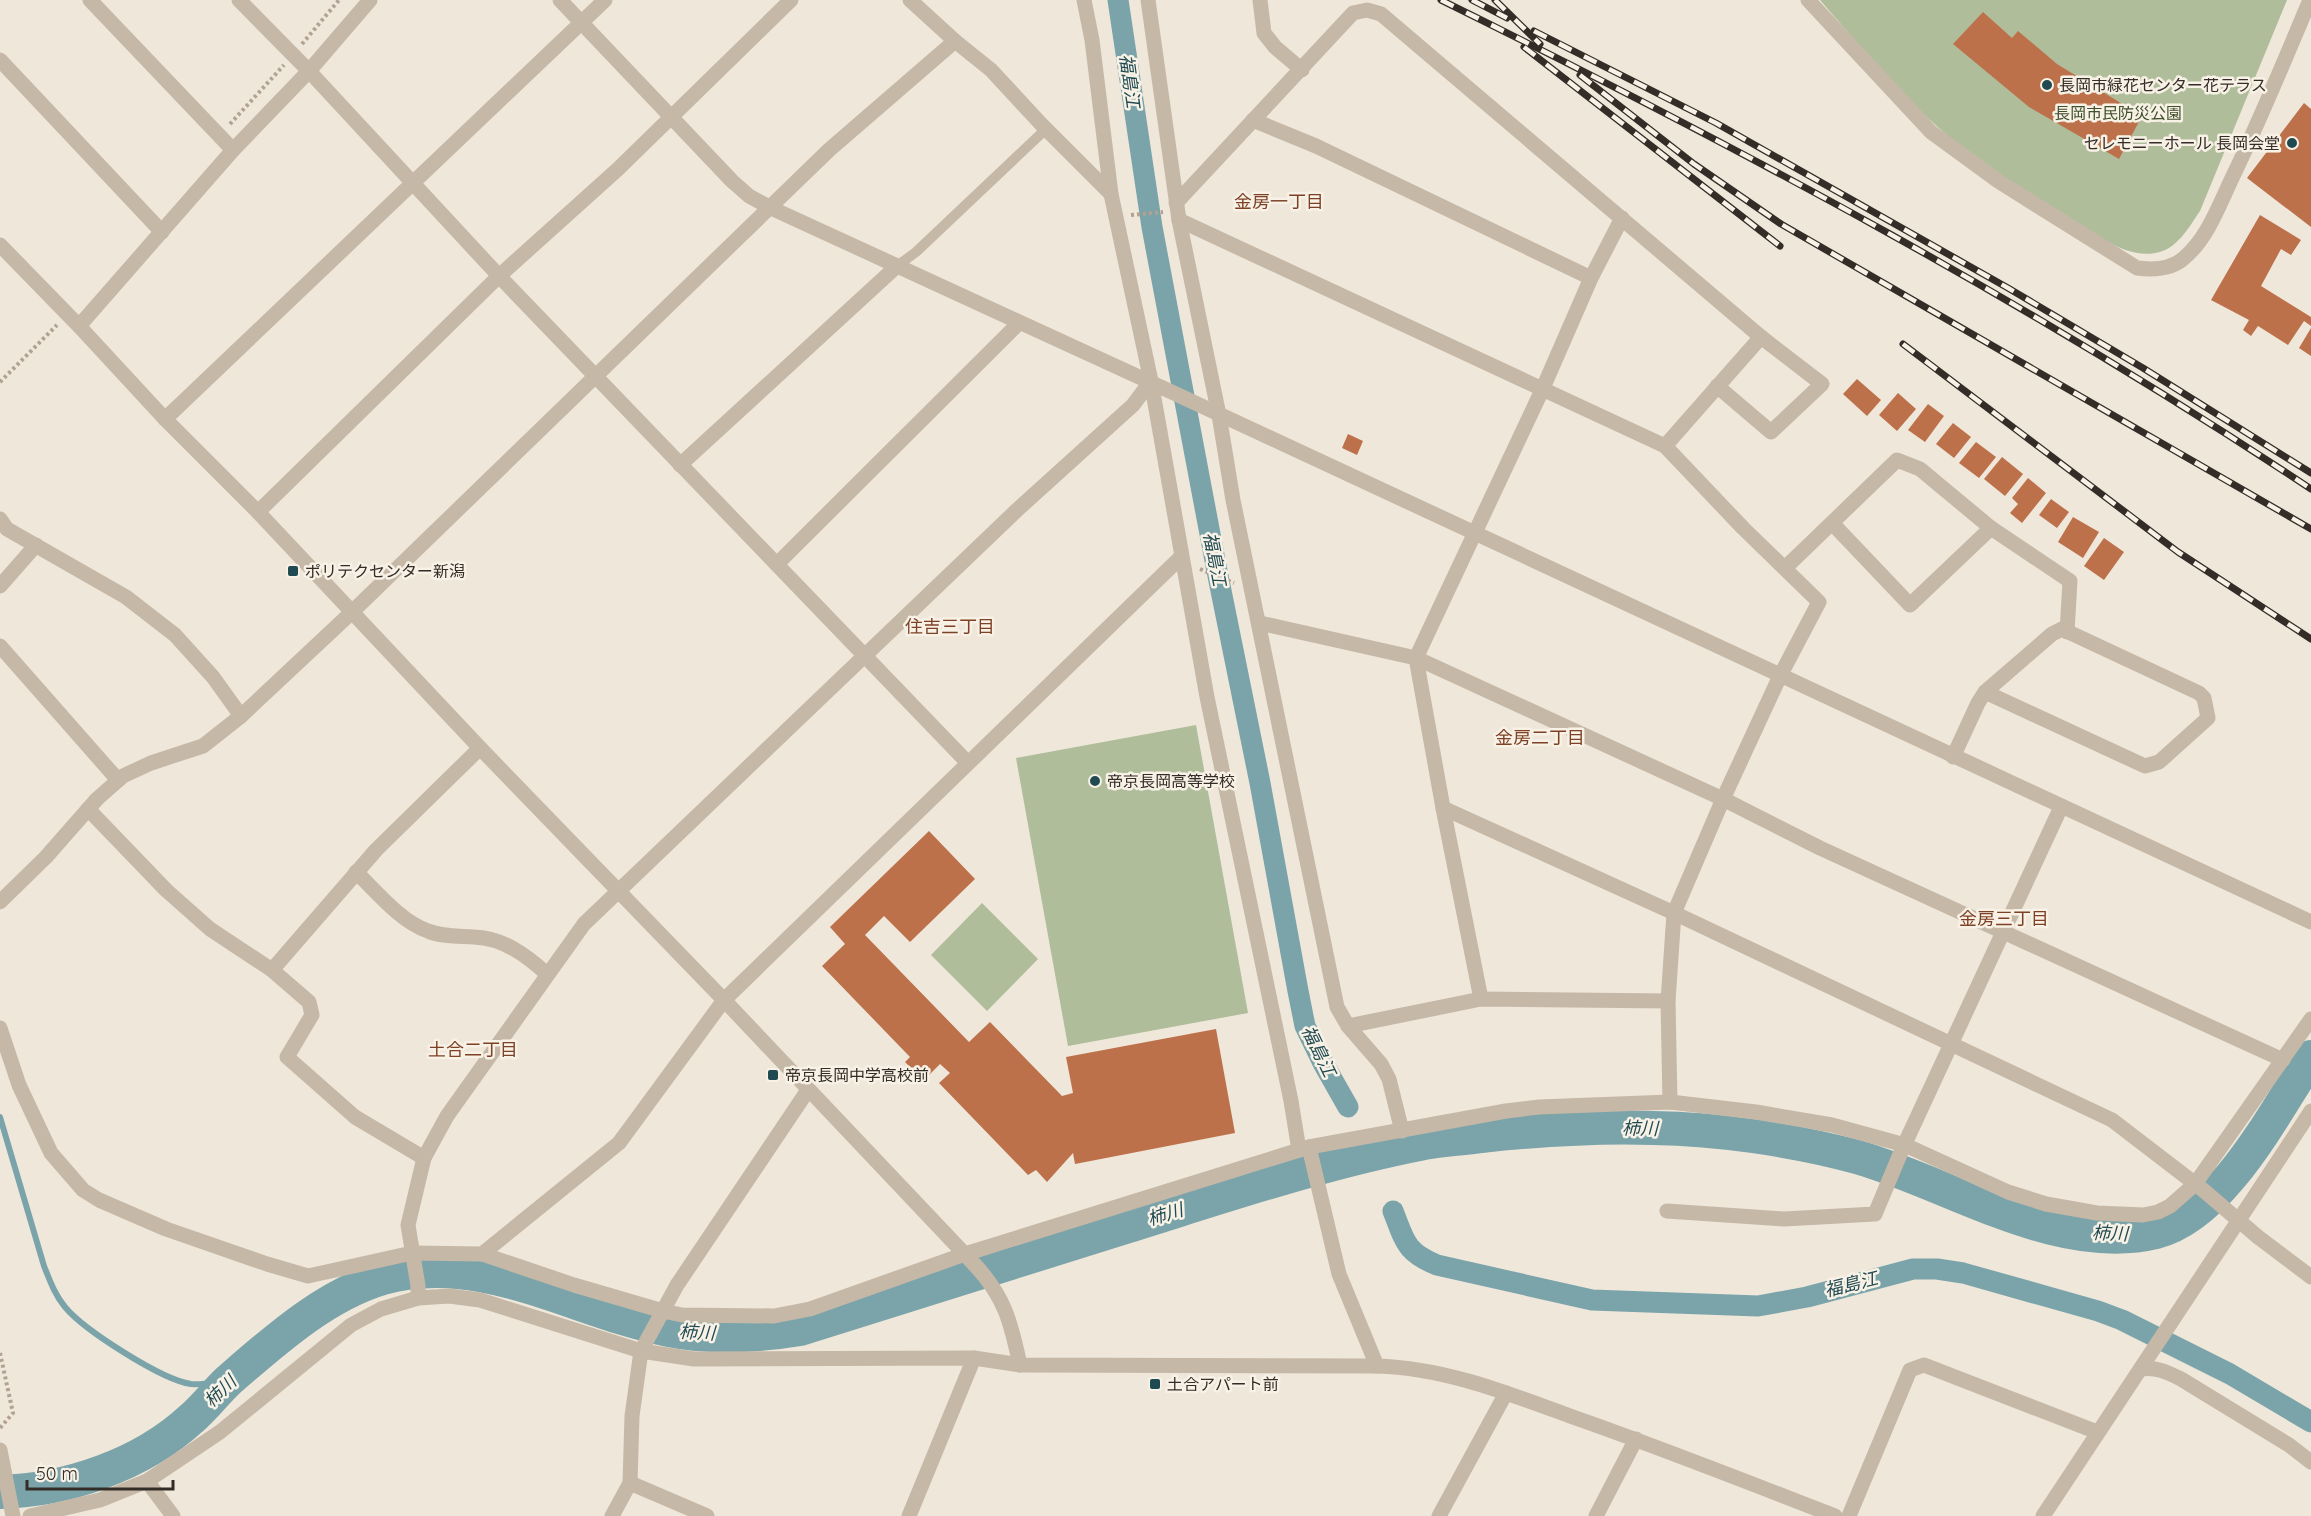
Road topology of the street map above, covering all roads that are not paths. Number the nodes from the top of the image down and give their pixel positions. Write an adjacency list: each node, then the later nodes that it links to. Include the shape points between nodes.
1 (90, 0): 21 (street)
2 (239, 0): 17 (street)
3 (370, 0): 17 (street)
4 (560, 0): 13 (street)
5 (605, 0): 13 (street)
6 (791, 0): 18 (street)
7 (910, 0): 14 (street)
8 (1084, 0): 23 (street)
9 (1148, 0): 25 (street)
10 (1260, 0): 16 (street, via 1264,33)
11 (1808, 0): 12 (street, via 1931,132 1998,181 2137,268 2155,270 2182,260 2193,250 2215,215)
12 (2310, 0)
13 (582, 23): 18 (street); 22 (street)
14 (955, 41): 20 (street, via 991,69); 24 (street, via 829,150)
15 (0, 60): 27 (street)
16 (1302, 70): 19 (street); 26 (street, via 1353,13 1367,10 1381,14)
17 (309, 71): 21 (street); 22 (street)
18 (671, 118): 24 (street, via 748,196); 30 (street)
19 (1253, 120): 25 (street); 31 (street, via 1316,146)
20 (1046, 129): 23 (street); 29 (lane)
21 (233, 150): 27 (street)
22 (413, 185): 30 (street); 40 (street)
23 (1111, 195): 36 (street)
24 (771, 208): 29 (street); 35 (street)
25 (1174, 211): 38 (street); 39 (street)
26 (1622, 218): 31 (street); 34 (street)
27 (162, 232): 33 (street)
28 (0, 245): 33 (street)
29 (897, 266): 32 (street); 42 (street)
30 (499, 276): 35 (street); 43 (street)
31 (1591, 278): 38 (street)
32 (1020, 323): 36 (street); 50 (street)
33 (79, 326): 40 (street)
34 (1761, 337): 37 (street); 37 (street, via 1822,384 1771,432)
35 (596, 377): 42 (street); 53 (street)
36 (1157, 385): 39 (street); 49 (street); 57 (street)
37 (1717, 386): 41 (street)
38 (1543, 388): 41 (street); 47 (street)
39 (1219, 415): 47 (street); 54 (street)
40 (165, 419): 43 (street)
41 (1665, 446): 51 (street)
42 (680, 465): 50 (street)
43 (258, 512): 53 (street)
44 (0, 519): 48 (street, via 7,529)
45 (1832, 524): 46 (street, via 1897,460 1920,470); 46 (street, via 1910,605); 51 (street)
46 (1991, 528): 55 (street, via 2070,581)
47 (1474, 532): 58 (street); 59 (street)
48 (36, 545): 52 (street); 61 (street, via 126,597 175,635)
49 (1181, 557): 64 (street); 91 (street, via 1291,1101)
50 (777, 564): 57 (street)
51 (1785, 568): 59 (street, via 1819,602)
52 (0, 586)
53 (352, 612): 61 (street); 62 (street)
54 (1260, 623): 58 (street); 82 (street, via 1337,1007)
55 (2067, 632): 60 (street, via 2062,629 2052,634); 60 (street, via 2199,693 2204,698 2208,718 2159,762 2145,766)
56 (0, 646): 65 (street)
57 (864, 655): 64 (street); 71 (street)
58 (1416, 658): 66 (street); 68 (street)
59 (1780, 676): 63 (street); 66 (street)
60 (1985, 692): 63 (street)
61 (241, 716): 65 (street, via 203,747 152,763)
62 (480, 748): 70 (street); 71 (street)
63 (1953, 757): 67 (street)
64 (967, 762): 79 (street)
65 (118, 780): 69 (street)
66 (1723, 799): 73 (street); 75 (street)
67 (2061, 807): 74 (street); 75 (street)
68 (1443, 808): 73 (street); 78 (street)
69 (88, 809): 72 (street); 76 (street, via 166,890 210,929)
70 (357, 872): 76 (street); 77 (street, via 401,914 428,932 501,942)
71 (617, 891): 77 (street, via 584,924); 79 (street)
72 (0, 902)
73 (1674, 913): 80 (street); 84 (street)
74 (2311, 922)
75 (2004, 932): 84 (street); 85 (street)
76 (272, 970): 92 (street, via 309,1002 312,1015 287,1057 355,1117)
77 (547, 974): 92 (street, via 447,1116)
78 (1481, 999): 80 (street); 82 (street)
79 (724, 1000): 86 (street); 96 (street, via 619,1143)
80 (1668, 1001): 87 (street)
81 (2311, 1019): 85 (street)
82 (1348, 1026): 89 (street, via 1382,1064)
83 (0, 1028): 97 (street, via 19,1084 51,1153 83,1190 99,1200 166,1229 308,1276)
84 (1952, 1045): 90 (street); 93 (street, via 2112,1120)
85 (2283, 1060): 93 (street)
86 (808, 1090): 98 (street); 101 (street)
87 (1670, 1102): 89 (street, via 1539,1107); 90 (street, via 1832,1125)
88 (2311, 1111): 95 (street)
89 (1402, 1131): 91 (street)
90 (1903, 1149): 93 (street, via 2008,1192 2076,1210 2143,1215 2170,1206); 94 (street, via 1875,1214 1784,1219)
91 (1306, 1150): 98 (street); 105 (street, via 1339,1274)
92 (424, 1158): 97 (street, via 408,1225)
93 (2198, 1186): 95 (street)
94 (1667, 1211)
95 (2231, 1216): 99 (street); 106 (street, via 2174,1319)
96 (482, 1254): 97 (street); 101 (street)
97 (414, 1257): 100 (street)
98 (970, 1260): 101 (street, via 810,1309 774,1316 682,1315); 104 (street, via 1006,1311)
99 (2311, 1277)
100 (418, 1292): 102 (street, via 480,1300); 112 (street, via 351,1325 220,1432)
101 (663, 1311): 102 (street)
102 (641, 1351): 103 (street, via 694,1359); 113 (street, via 632,1416)
103 (974, 1358): 104 (street); 119 (street)
104 (1020, 1365): 105 (street)
105 (1377, 1366): 107 (street, via 1422,1370)
106 (2141, 1369): 108 (street); 111 (street, via 2163,1370 2181,1379)
107 (1506, 1393): 109 (street); 120 (street)
108 (2097, 1432): 123 (street, via 1924,1365 1910,1370); 124 (street)
109 (1636, 1439): 121 (street); 122 (street)
110 (0, 1450): 114 (street)
111 (2311, 1462)
112 (147, 1480): 115 (street, via 100,1500); 116 (street)
113 (630, 1483): 117 (street); 118 (street)
114 (11, 1509)
115 (30, 1516)
116 (173, 1516)
117 (612, 1516)
118 (707, 1516)
119 (909, 1516)
120 (1439, 1516)
121 (1596, 1516)
122 (1835, 1516)
123 (1849, 1516)
124 (2043, 1516)

